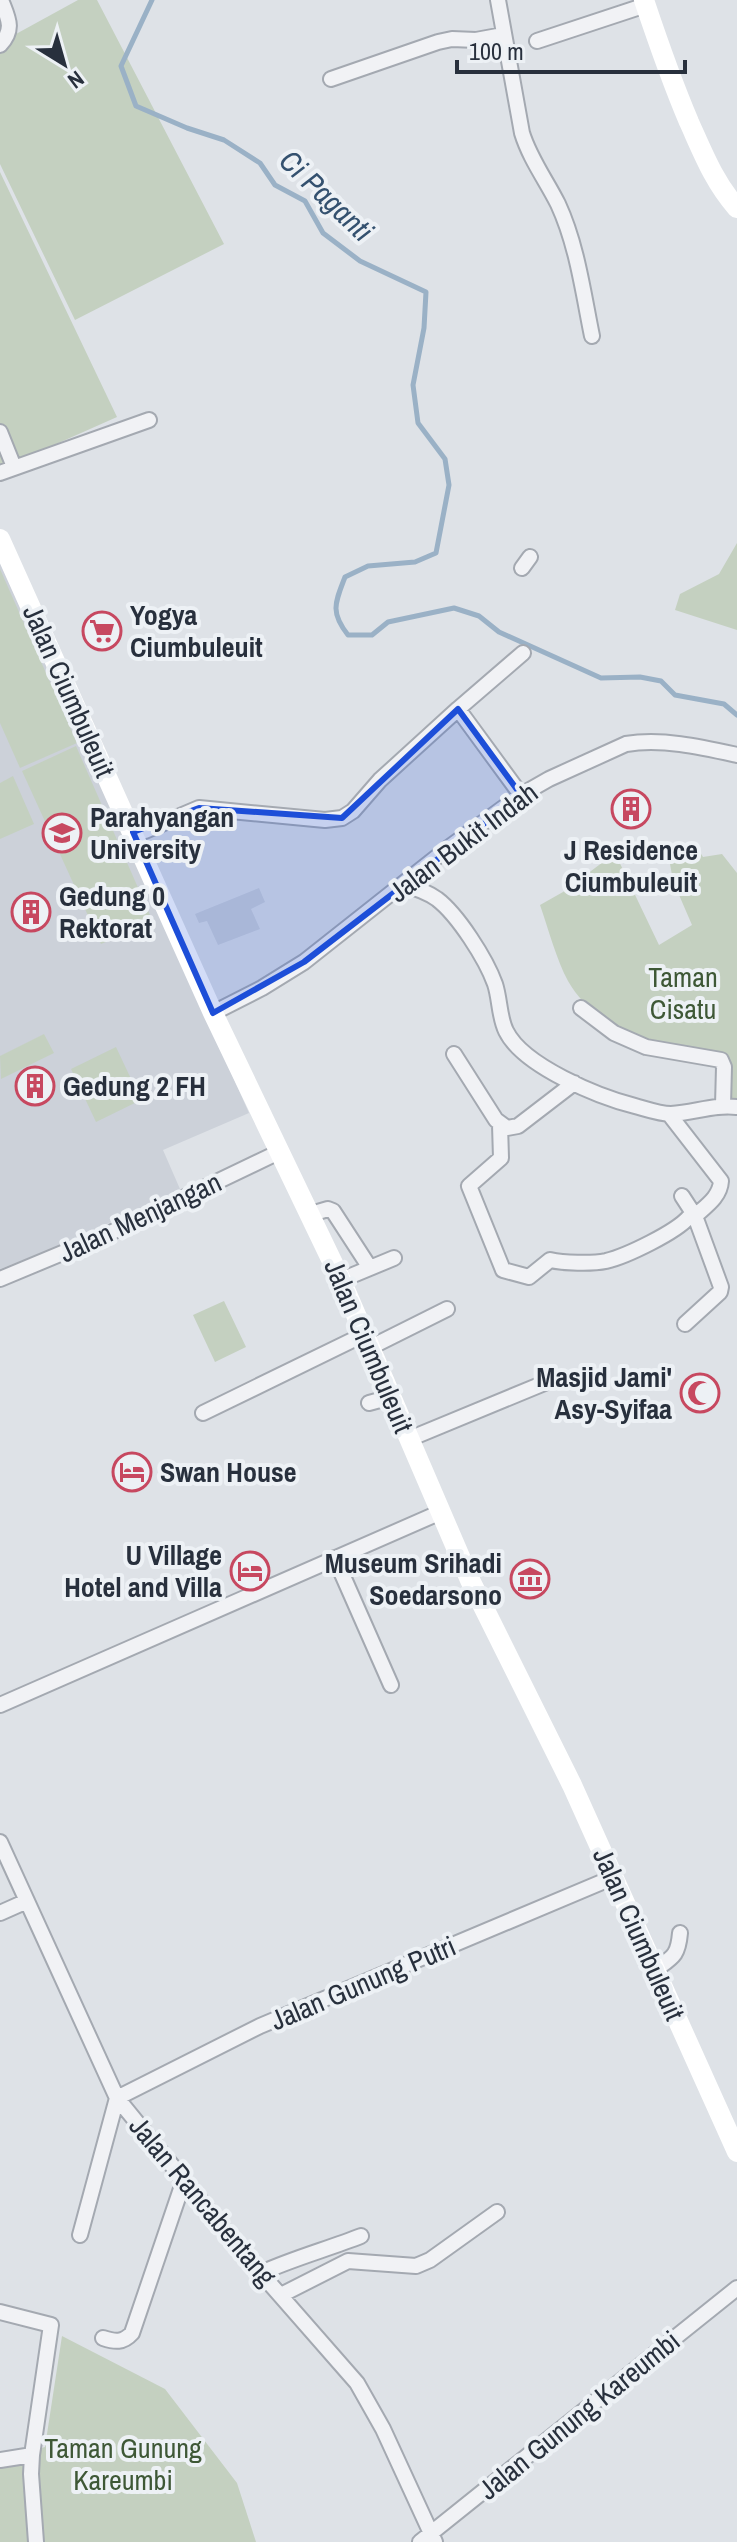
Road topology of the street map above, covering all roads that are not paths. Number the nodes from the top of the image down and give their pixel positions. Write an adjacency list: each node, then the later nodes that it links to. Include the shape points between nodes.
1 (1, 0): 6 (street, via 11,25)
2 (498, 0): 4 (street)
3 (645, 3): 5 (street); 8 (main road, via 709,168)
4 (503, 35): 7 (street, via 438,42); 9 (street, via 522,133 574,246)
5 (537, 41)
6 (0, 45)
7 (331, 79)
8 (737, 208)
9 (592, 336)
10 (149, 420): 12 (street)
11 (0, 432): 12 (street)
12 (14, 467): 13 (street)
13 (0, 473)
14 (0, 539): 19 (main road, Jalan Ciumbuleuit)
15 (523, 653): 16 (street)
16 (458, 709): 18 (street); 19 (street, via 342,818 199,808)
17 (737, 755): 18 (street, Jalan Bukit Indah, via 667,743 626,744)
18 (521, 795): 20 (street, Jalan Bukit Indah)
19 (133, 832): 22 (main road, Jalan Ciumbuleuit)
20 (404, 885): 22 (street, Jalan Bukit Indah, via 304,962); 24 (street, via 439,900 470,940 495,985 507,1033 552,1074)
21 (581, 1008): 25 (street, via 614,1033 646,1047 721,1060)
22 (213, 1013): 28 (main road, Jalan Ciumbuleuit)
23 (454, 1054): 27 (street)
24 (574, 1083): 26 (street); 27 (street, via 518,1126)
25 (730, 1106): 26 (street)
26 (669, 1114): 31 (street, via 721,1181 714,1198)
27 (500, 1125): 31 (street, via 501,1158 469,1186 503,1270 529,1277 550,1260 605,1261 680,1228)
28 (279, 1152): 30 (main road, Jalan Ciumbuleuit); 34 (street, Jalan Menjangan)
29 (682, 1196): 31 (street)
30 (311, 1214): 33 (street, via 333,1211); 35 (main road, Jalan Ciumbuleuit)
31 (692, 1216): 37 (street, via 721,1287)
32 (394, 1258): 33 (street)
33 (370, 1268): 35 (street)
34 (0, 1279)
35 (341, 1280): 38 (main road, Jalan Ciumbuleuit)
36 (447, 1309): 38 (street)
37 (685, 1324)
38 (368, 1340): 40 (main road, Jalan Ciumbuleuit); 42 (street)
39 (547, 1382): 43 (street)
40 (391, 1397): 41 (street); 43 (main road, Jalan Ciumbuleuit)
41 (369, 1403)
42 (203, 1413)
43 (409, 1439): 44 (main road, Jalan Ciumbuleuit)
44 (441, 1512): 45 (street); 49 (main road, Jalan Ciumbuleuit)
45 (335, 1558): 46 (street); 47 (street)
46 (391, 1685)
47 (0, 1705)
48 (0, 1842): 50 (street, Jalan Rancabentang)
49 (614, 1877): 53 (main road, Jalan Ciumbuleuit); 54 (street, Jalan Gunung Putri, via 260,2026)
50 (27, 1901): 51 (street); 54 (street, Jalan Rancabentang)
51 (0, 1913)
52 (680, 1933): 53 (street, via 679,1950)
53 (655, 1970): 55 (main road, Jalan Ciumbuleuit)
54 (117, 2098): 56 (street, Jalan Rancabentang); 58 (street)
55 (737, 2152)
56 (184, 2180): 60 (street, Jalan Rancabentang); 64 (street, via 132,2333 114,2342)
57 (497, 2212): 62 (street, via 416,2266 348,2261)
58 (80, 2235)
59 (361, 2236): 60 (street)
60 (261, 2273): 62 (street, Jalan Rancabentang)
61 (737, 2288): 67 (street, Jalan Gunung Kareumbi)
62 (281, 2295): 67 (street, Jalan Rancabentang, via 357,2383 383,2429)
63 (0, 2312): 65 (street, via 51,2325)
64 (103, 2338)
65 (32, 2455): 66 (street); 68 (street)
66 (0, 2460)
67 (429, 2540)
68 (36, 2542)

